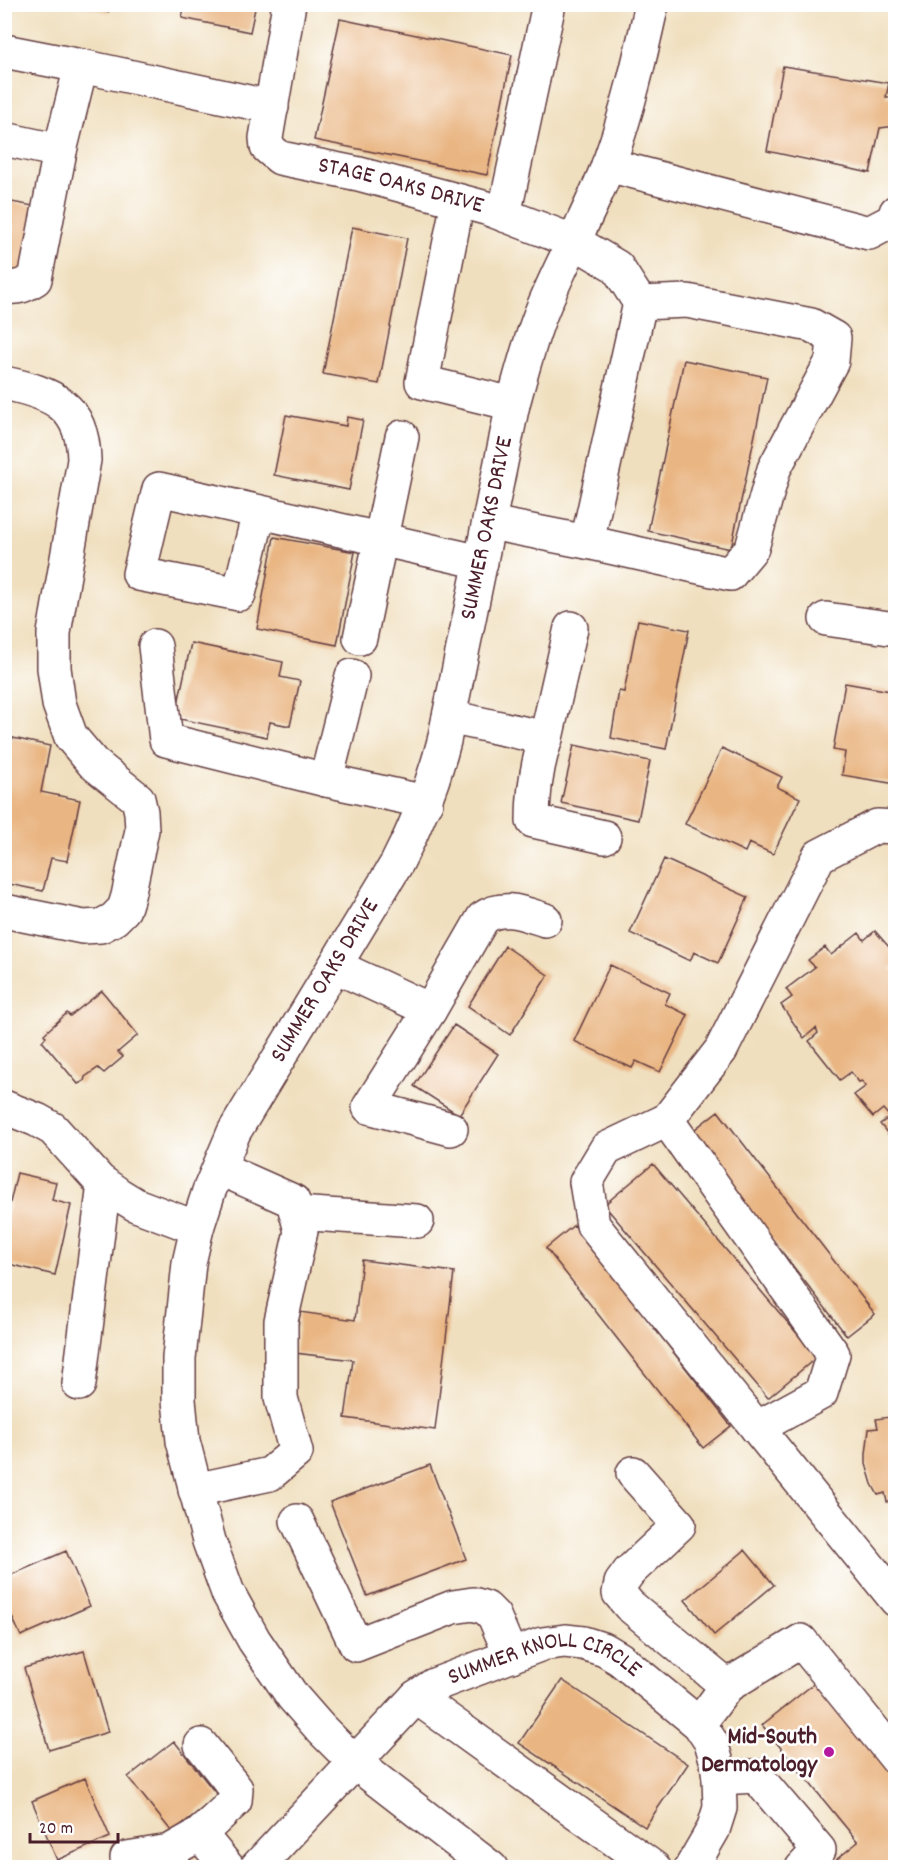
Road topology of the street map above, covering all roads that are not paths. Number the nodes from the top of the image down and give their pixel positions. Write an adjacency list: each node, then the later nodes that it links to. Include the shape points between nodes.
1 (289, 4): 6 (street, STAGE OAKS DRIVE)
2 (549, 4): 12 (street)
3 (652, 4): 9 (street, SUMMER OAKS DRIVE, via 631,93)
4 (4, 51): 5 (street)
5 (81, 66): 6 (street); 8 (street)
6 (272, 106): 10 (street, STAGE OAKS DRIVE, via 267,147 280,158)
7 (4, 139): 8 (street)
8 (60, 151): 14 (street, via 35,279 22,287)
9 (608, 165): 11 (street, via 869,233 894,220); 13 (street, SUMMER OAKS DRIVE)
10 (458, 201): 12 (street, STAGE OAKS DRIVE); 17 (street, via 422,382)
11 (896, 212)
12 (504, 215): 13 (street, STAGE OAKS DRIVE)
13 (575, 242): 15 (street, STAGE OAKS DRIVE, via 617,267); 17 (street, SUMMER OAKS DRIVE, via 543,307)
14 (4, 286)
15 (640, 303): 22 (street); 22 (street, via 687,301 811,325 834,338 832,361 774,469 752,548 730,574)
16 (4, 383): 36 (street, via 50,396 78,424 84,460 54,633 59,704 71,737 93,763 138,799 142,830 124,909 114,919 101,926 83,927)
17 (513, 404): 20 (street, SUMMER OAKS DRIVE)
18 (402, 437): 21 (street)
19 (259, 512): 21 (street)
20 (490, 523): 22 (street); 23 (street, SUMMER OAKS DRIVE)
21 (381, 540): 23 (street); 27 (street)
22 (587, 542)
23 (481, 562): 30 (street, SUMMER OAKS DRIVE)
24 (826, 619): 26 (street)
25 (572, 628): 31 (street)
26 (896, 629)
27 (360, 638)
28 (155, 646): 32 (street, via 166,740)
29 (352, 676): 32 (street)
30 (449, 717): 31 (street); 33 (street, SUMMER OAKS DRIVE)
31 (546, 738): 35 (street, via 533,821)
32 (327, 780): 33 (street)
33 (426, 802): 38 (street, SUMMER OAKS DRIVE, via 397,862)
34 (896, 828): 41 (street, via 877,826 819,856 721,1050)
35 (604, 837)
36 (4, 911)
37 (545, 920): 39 (street, via 510,910 493,910 483,918)
38 (335, 966): 39 (street); 43 (street, SUMMER OAKS DRIVE, via 234,1132)
39 (430, 1010): 42 (street, via 369,1107)
40 (4, 1107): 44 (street, via 53,1129)
41 (667, 1120): 49 (street, via 833,1354 821,1393); 49 (street, via 606,1149 586,1182 593,1225)
42 (451, 1129)
43 (219, 1168): 45 (street, via 293,1201); 47 (street, SUMMER OAKS DRIVE)
44 (104, 1184): 47 (street, via 135,1205); 48 (street)
45 (296, 1213): 46 (street); 51 (street, via 301,1231 281,1321 281,1398 296,1452 270,1474)
46 (417, 1221)
47 (197, 1228): 51 (street, SUMMER OAKS DRIVE, via 178,1358 183,1441)
48 (79, 1384)
49 (757, 1428): 53 (street)
50 (633, 1473): 55 (street, via 679,1525 629,1572 619,1593)
51 (195, 1490): 60 (street, SUMMER OAKS DRIVE, via 228,1593 254,1640 293,1697)
52 (297, 1521): 54 (street, via 356,1645 453,1607 472,1604 495,1616)
53 (896, 1600)
54 (511, 1656): 56 (street, SUMMER KNOLL CIRCLE, via 434,1685); 57 (street, SUMMER KNOLL CIRCLE, via 542,1644 565,1641 605,1650)
55 (727, 1686): 57 (street); 59 (street, via 801,1641)
56 (416, 1697): 60 (street, SUMMER KNOLL CIRCLE); 67 (street)
57 (699, 1724): 61 (street, SUMMER KNOLL CIRCLE, via 711,1742)
58 (201, 1745): 62 (street, via 236,1789 235,1801)
59 (896, 1758)
60 (354, 1762): 65 (street, SUMMER KNOLL CIRCLE); 66 (street, SUMMER OAKS DRIVE)
61 (719, 1778): 68 (street, SUMMER KNOLL CIRCLE, via 720,1808 713,1830); 69 (street, via 756,1776 819,1850)
62 (200, 1834): 63 (street, via 170,1851); 64 (street)
63 (127, 1858)
64 (228, 1868)
65 (256, 1868)
66 (491, 1868)
67 (654, 1868)
68 (691, 1868)
69 (802, 1868)

